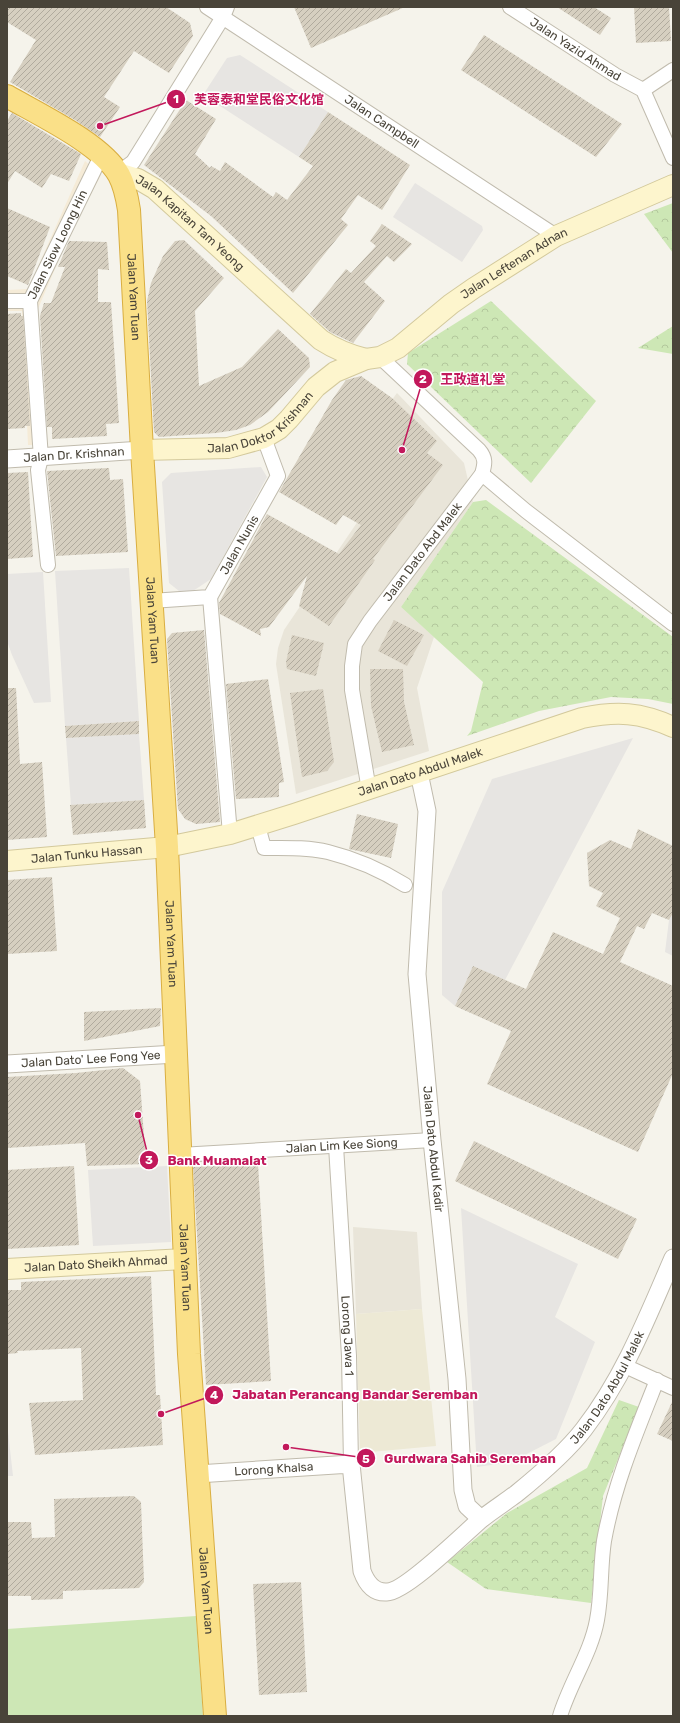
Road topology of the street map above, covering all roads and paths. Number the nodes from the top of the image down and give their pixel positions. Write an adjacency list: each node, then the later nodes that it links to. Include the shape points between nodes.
1 (207, 7): 3 (street, Jalan Campbell)
2 (510, 7): 5 (street, Jalan Yazid Ahmad, via 615,75)
3 (225, 12): 9 (street, via 138,154); 11 (street, Jalan Campbell)
4 (673, 70): 5 (street)
5 (643, 90): 8 (street)
6 (7, 96): 7 (highway, Jalan Kapitan Tam Yeong, via 86,141)
7 (102, 154): 9 (highway, Jalan Kapitan Tam Yeong); 13 (street, Jalan Siow Loong Hin)
8 (673, 158)
9 (118, 173): 14 (main road, Jalan Kapitan Tam Yeong, via 138,179 155,189 321,340 352,356); 16 (highway, Jalan Yam Tuan, via 126,190 129,210)
10 (673, 185): 11 (main road, Jalan Leftenan Adnan)
11 (556, 236): 14 (main road, Jalan Leftenan Adnan, via 451,304 398,348)
12 (7, 301): 13 (street)
13 (30, 301): 17 (street, Jalan Siow Loong Hin)
14 (373, 358): 15 (main road, Jalan Doktor Krishnan, via 335,372 316,388 279,429); 19 (street, via 479,450 484,456)
15 (264, 438): 16 (main road, Jalan Doktor Krishnan, via 228,448); 21 (street, Jalan Nunis, via 278,476)
16 (142, 450): 17 (street, Jalan Dr. Krishnan); 22 (highway, Jalan Yam Tuan)
17 (41, 458): 18 (street, Jalan Dr. Krishnan); 20 (street, Jalan Siow Loong Hin, via 38,470)
18 (7, 459)
19 (482, 474): 23 (street); 26 (street, Jalan Dato Abd Malek, via 355,644 352,690)
20 (48, 565)
21 (210, 597): 22 (street); 28 (street)
22 (151, 601): 29 (highway, Jalan Yam Tuan)
23 (673, 624)
24 (673, 727): 25 (main road, Jalan Dato Abdul Malek, via 651,718 629,714 604,714 582,718)
25 (419, 773): 26 (main road, Jalan Dato Abdul Malek); 34 (street, Jalan Dato Abdul Kadir, via 427,811 417,974)
26 (369, 790): 27 (main road, Jalan Dato Abdul Malek)
27 (258, 826): 28 (main road, Jalan Dato Abdul Malek); 31 (street, via 264,848 299,848 328,852 383,872)
28 (230, 834): 29 (main road, Jalan Dato Abdul Malek)
29 (167, 847): 30 (main road, Jalan Tunku Hassan); 32 (highway, Jalan Yam Tuan)
30 (7, 861)
31 (405, 885)
32 (176, 1054): 33 (street, Jalan Dato' Lee Fong Yee); 36 (highway, Jalan Yam Tuan)
33 (7, 1064)
34 (432, 1140): 35 (street, Jalan Lim Kee Siong); 45 (street, Jalan Dato Abdul Kadir, via 457,1379 463,1490 467,1506)
35 (336, 1146): 36 (street, Jalan Lim Kee Siong); 43 (street, Lorong Jawa 1, via 349,1356)
36 (180, 1155): 38 (highway, Jalan Yam Tuan)
37 (673, 1258): 40 (street, Jalan Dato Abdul Malek)
38 (184, 1259): 39 (main road, Jalan Dato Sheikh Ahmad); 44 (highway, Jalan Yam Tuan)
39 (7, 1269)
40 (625, 1366): 41 (street); 45 (street, Jalan Dato Abdul Malek, via 583,1430 517,1493)
41 (657, 1380): 42 (street); 48 (street, via 631,1446 609,1518 604,1543 597,1621 590,1645)
42 (673, 1388)
43 (351, 1464): 44 (street, Lorong Khalsa); 46 (street, Lorong Jawa 1, via 362,1571 368,1583)
44 (197, 1474): 47 (highway, Jalan Yam Tuan)
45 (481, 1520): 46 (street, Jalan Dato Abdul Malek, via 410,1581 396,1590)
46 (378, 1591)
47 (215, 1716)
48 (560, 1716)

